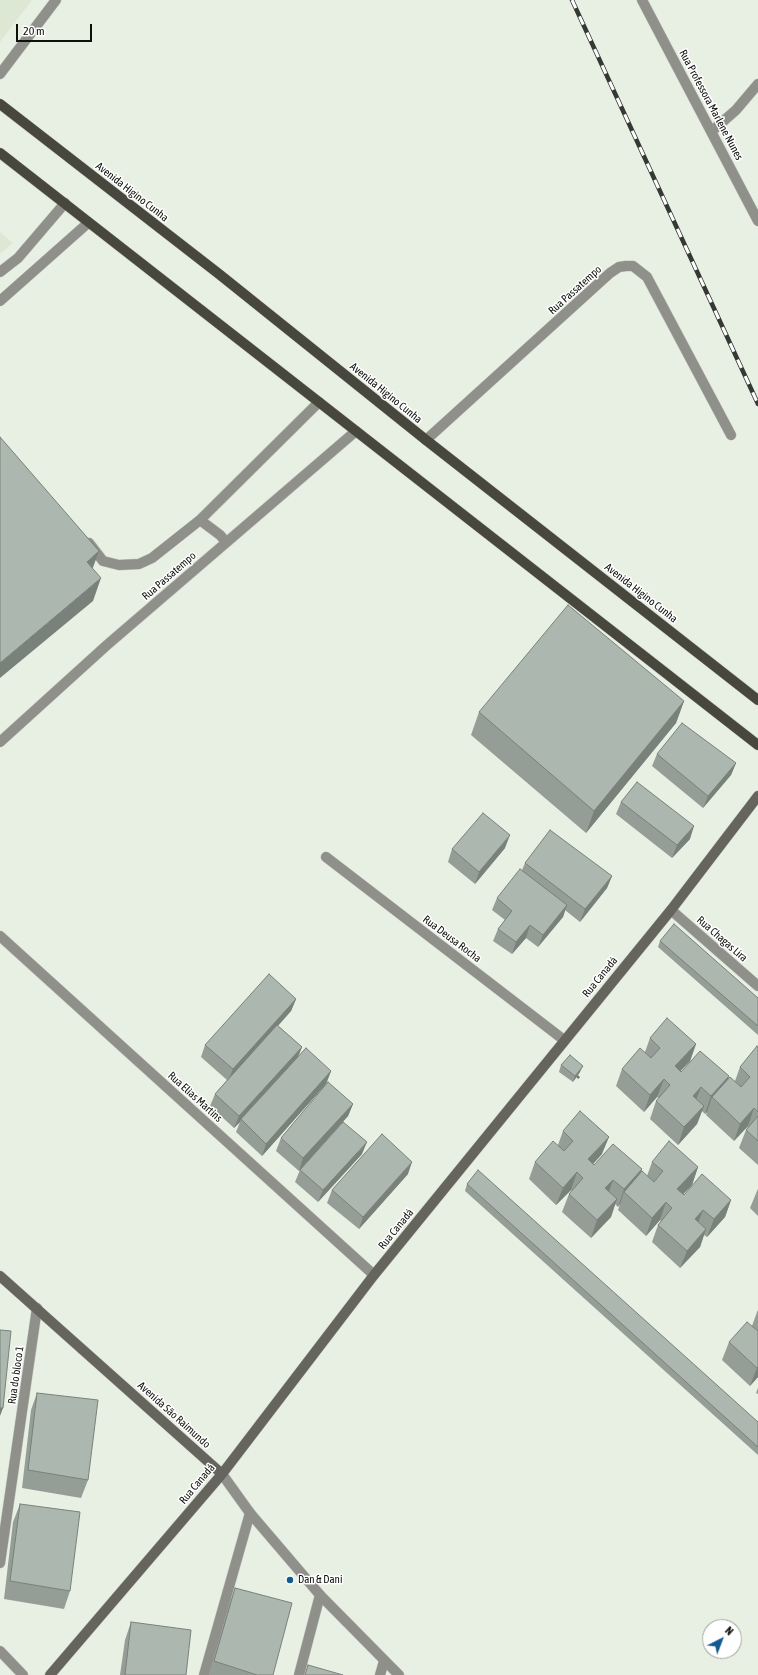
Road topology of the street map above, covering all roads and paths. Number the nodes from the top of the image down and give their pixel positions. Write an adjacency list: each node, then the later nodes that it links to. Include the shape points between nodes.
1 (56, 0): 3 (street)
2 (642, 0): 6 (street, Rua Professora Marlene Nunes)
3 (0, 74)
4 (758, 84): 6 (street, via 736,110)
5 (0, 104): 16 (main road, Avenida Higino Cunha, via 213,269)
6 (712, 131): 9 (street, Rua Professora Marlene Nunes)
7 (0, 153): 8 (main road)
8 (65, 203): 10 (main road); 11 (street, via 18,258)
9 (758, 221)
10 (88, 223): 12 (street); 13 (main road)
11 (0, 272)
12 (0, 301)
13 (319, 402): 14 (main road); 17 (street)
14 (356, 431): 19 (street, Rua Passatempo); 22 (main road)
15 (731, 435): 16 (street, Rua Passatempo, via 648,277 633,266 626,266 610,273)
16 (426, 440): 20 (main road, Avenida Higino Cunha)
17 (200, 520): 18 (street, via 152,558 139,564 119,565 103,561); 19 (street)
18 (82, 535)
19 (226, 542): 21 (street, Rua Passatempo)
20 (758, 700)
21 (0, 742)
22 (758, 745)
23 (758, 796): 25 (street, Rua Canadá)
24 (326, 857): 28 (street, Rua Deusa Rocha)
25 (671, 910): 27 (street, Rua Chagas Lira); 28 (street, Rua Canadá)
26 (0, 936): 31 (street, Rua Elias Martins)
27 (758, 986)
28 (564, 1040): 31 (street, Rua Canadá)
29 (577, 1076): 30 (path)
30 (581, 1080)
31 (374, 1275): 34 (street, Rua Canadá)
32 (0, 1276): 33 (street, Avenida São Raimundo)
33 (37, 1308): 34 (street, Avenida São Raimundo); 36 (street, Rua do bloco 1)
34 (222, 1474): 35 (street, Avenida São Raimundo); 41 (street, Rua Canadá)
35 (250, 1513): 37 (street, Avenida São Raimundo); 42 (street)
36 (0, 1563)
37 (320, 1594): 39 (street, Avenida São Raimundo); 43 (street)
38 (0, 1651): 40 (street)
39 (384, 1661): 44 (street); 45 (street, Avenida São Raimundo)
40 (23, 1675)
41 (50, 1675)
42 (204, 1675)
43 (299, 1675)
44 (380, 1675)
45 (399, 1675)

